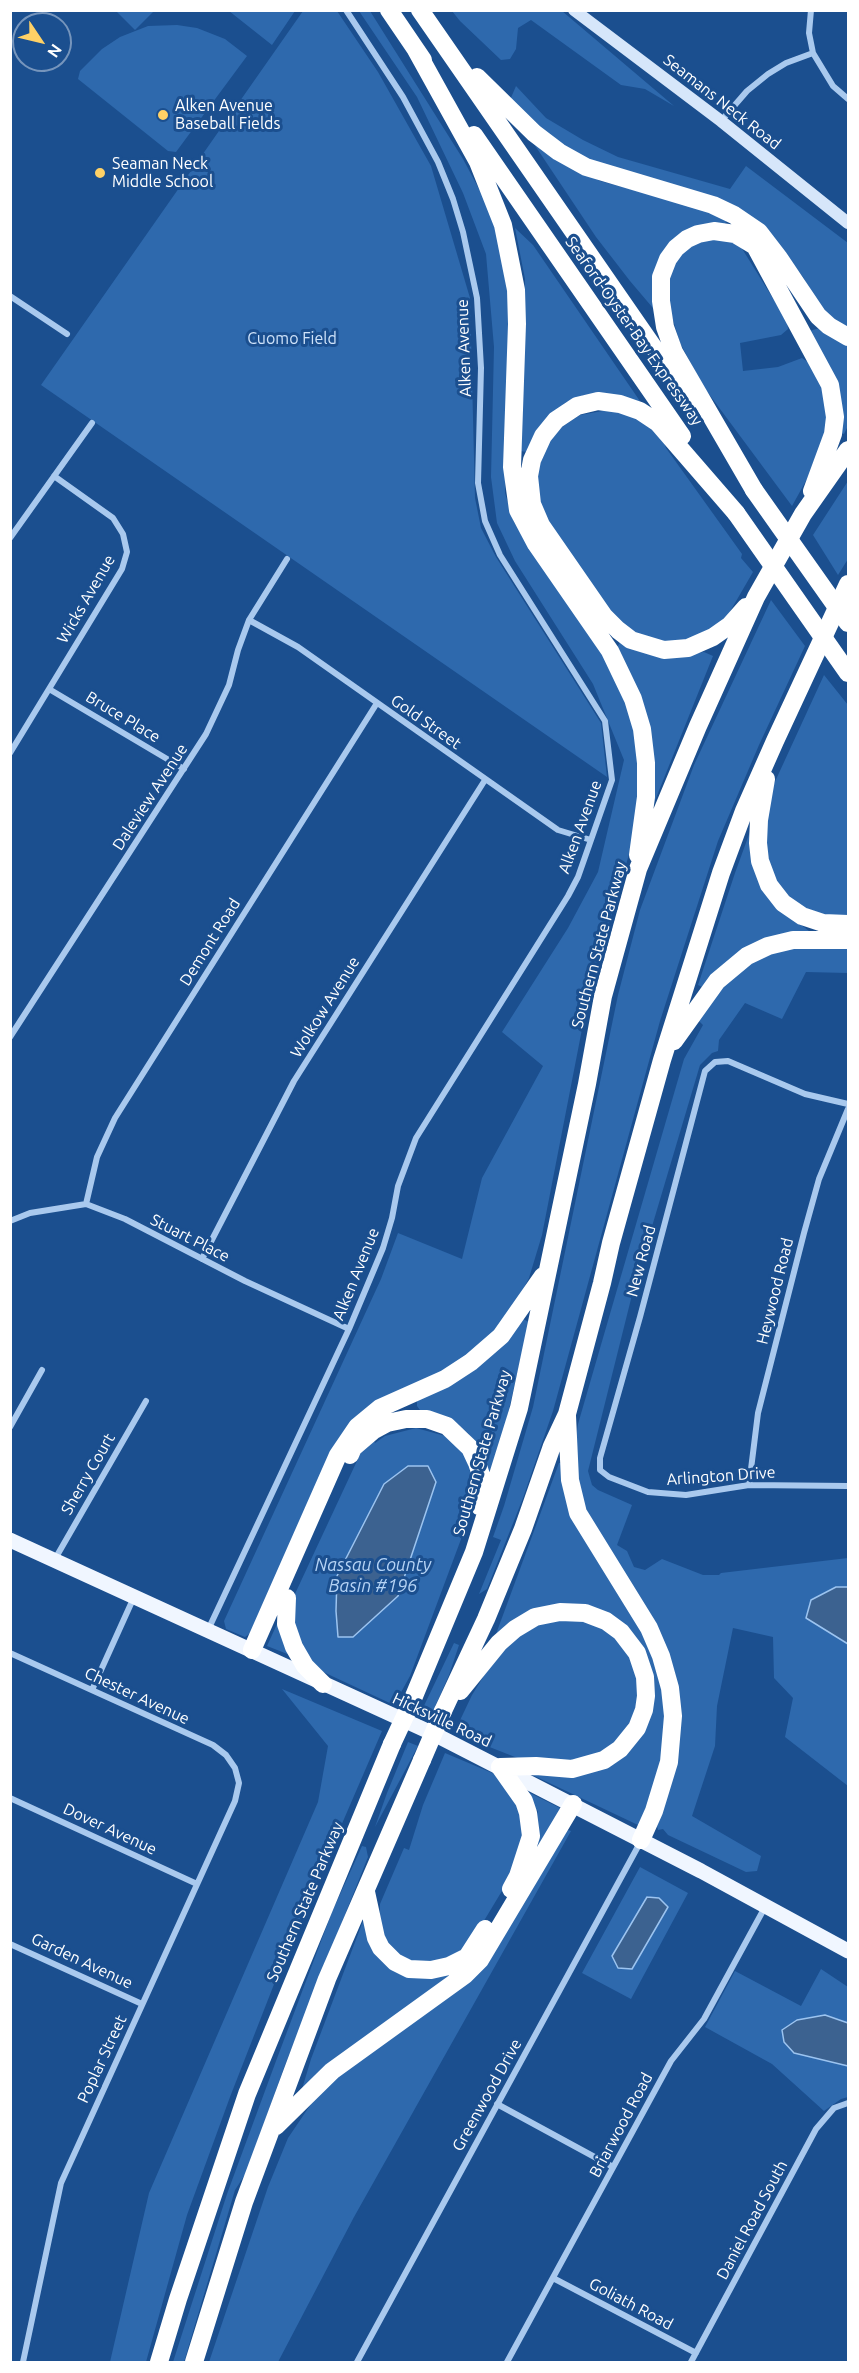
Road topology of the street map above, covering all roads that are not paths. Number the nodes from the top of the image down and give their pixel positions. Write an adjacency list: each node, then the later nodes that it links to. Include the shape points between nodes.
1 (346, 10): 34 (street, Alken Avenue, via 403,97 438,162 463,232 475,287 480,338 478,483 485,521 500,555 605,721 612,780)
2 (389, 10): 7 (highway, Seaford-Oyster Bay Expressway)
3 (420, 10): 6 (highway, Seaford-Oyster Bay Expressway)
4 (574, 10): 10 (main road, Seamans Neck Road)
5 (811, 10): 8 (street, via 809,33)
6 (437, 35): 14 (highway, via 512,113 559,152 613,177 713,205 759,232 814,311 829,326); 18 (highway, Seaford-Oyster Bay Expressway)
7 (416, 50): 19 (highway, Seaford-Oyster Bay Expressway); 35 (highway, via 487,182 511,256 517,324 512,467 518,510 536,544 610,651 642,729 646,763)
8 (813, 53): 9 (street, via 833,86); 10 (street, via 768,74)
9 (849, 99)
10 (721, 121): 11 (main road, Seamans Neck Road)
11 (849, 223)
12 (10, 296): 13 (street)
13 (67, 334)
14 (849, 337)
15 (92, 423): 17 (street)
16 (849, 450): 20 (highway, Southern State Parkway)
17 (54, 476): 21 (street); 28 (street, Wicks Avenue, via 113,518 123,534 127,552 122,569)
18 (754, 490): 20 (highway, via 674,352 665,327 661,277 668,259 687,239 714,231 735,234 755,246 830,386 835,417 833,434); 26 (highway, Seaford-Oyster Bay Expressway, bridge)
19 (736, 513): 24 (highway, via 658,423 620,404 598,401 577,406 556,420 532,460 532,504 542,525 604,616 632,640 664,650 698,644 730,625); 27 (highway, Seaford-Oyster Bay Expressway, bridge)
20 (803, 514): 24 (highway, Southern State Parkway)
21 (10, 538)
22 (287, 559): 25 (street, Daleview Avenue)
23 (849, 584): 30 (highway)
24 (756, 597): 35 (highway, Southern State Parkway)
25 (249, 620): 29 (street, Gold Street, via 298,647); 32 (street, Daleview Avenue, via 223,701)
26 (849, 623)
27 (849, 673)
28 (49, 689): 31 (street, Wicks Avenue); 32 (street, Bruce Place)
29 (377, 703): 33 (street, Gold Street); 42 (street, Demont Road, via 115,1118 98,1157)
30 (775, 741): 36 (highway, via 759,820 759,852 765,878 778,898 802,916 823,923); 39 (highway, via 721,873)
31 (10, 753)
32 (184, 769): 38 (street, Daleview Avenue)
33 (485, 780): 34 (street, Gold Street, via 558,830); 44 (street, Wolkow Avenue, via 294,1081)
34 (591, 840): 46 (street, Alken Avenue, via 568,896 416,1138 398,1186 383,1248)
35 (638, 869): 45 (highway, Southern State Parkway, via 603,996)
36 (849, 924)
37 (849, 940): 39 (highway, via 793,940 768,946 747,957 717,981)
38 (10, 1037)
39 (662, 1060): 49 (highway)
40 (849, 1104): 51 (street, New Road, via 805,1094 728,1061 715,1062 705,1071 600,1458)
41 (849, 1109): 52 (street, Heywood Road, via 819,1179 804,1233 758,1413)
42 (86, 1204): 43 (street, via 42,1211); 44 (street, Stuart Place)
43 (12, 1221)
44 (202, 1258): 46 (street, Stuart Place)
45 (547, 1269): 55 (highway, Southern State Parkway, via 519,1408); 60 (highway, via 501,1336 471,1362 445,1379 380,1408 357,1427 338,1455)
46 (349, 1329): 59 (street, Alken Avenue)
47 (42, 1370): 50 (street)
48 (146, 1401): 56 (street, Sherry Court)
49 (567, 1413): 64 (highway, via 490,1610); 69 (highway, via 570,1479 579,1513 649,1628 670,1688 673,1716 669,1762)
50 (10, 1427)
51 (600, 1470): 52 (street, Arlington Drive, via 648,1492 686,1495)
52 (748, 1485): 53 (street, Arlington Drive)
53 (849, 1486)
54 (10, 1540): 56 (main road, Hicksville Road)
55 (474, 1552): 58 (highway, via 483,1481 470,1448 447,1426 427,1419 406,1419 374,1430 353,1448); 83 (highway, Southern State Parkway, bridge, via 247,2094)
56 (54, 1561): 57 (main road, Hicksville Road)
57 (134, 1596): 59 (main road, Hicksville Road); 63 (street)
58 (287, 1598): 60 (highway); 62 (highway, via 286,1624 294,1647 305,1666)
59 (208, 1630): 60 (main road, Hicksville Road)
60 (255, 1652): 62 (main road, Hicksville Road)
61 (10, 1653): 63 (street, Chester Avenue)
62 (323, 1684): 65 (main road, Hicksville Road)
63 (92, 1690): 66 (street, Chester Avenue, via 213,1745 226,1755)
64 (443, 1711): 65 (highway, via 499,1643 535,1617 585,1613 621,1632 637,1653 646,1696 637,1728 620,1749 604,1760 572,1769); 71 (highway, bridge)
65 (500, 1767): 68 (main road, Hicksville Road); 71 (highway, via 524,1802 531,1836 518,1876 467,1957 431,1970 409,1969 395,1962 376,1938)
66 (237, 1779): 70 (street, Poplar Street, via 235,1801)
67 (10, 1798): 70 (street, Dover Avenue)
68 (573, 1804): 69 (main road, Hicksville Road); 78 (highway, via 480,1960 332,2071)
69 (641, 1840): 72 (main road, Hicksville Road); 77 (street, Greenwood Drive)
70 (197, 1884): 75 (street, Poplar Street)
71 (366, 1892): 78 (highway, via 327,1979)
72 (766, 1905): 74 (main road, Hicksville Road); 79 (street, Briarwood Road, via 704,2019 671,2061)
73 (10, 1944): 75 (street, Garden Avenue)
74 (849, 1951)
75 (142, 2004): 82 (street, Poplar Street, via 61,2183)
76 (849, 2103): 81 (street, Daniel Road South, via 834,2108 816,2129)
77 (497, 2104): 79 (street); 85 (street, Greenwood Drive)
78 (270, 2132): 84 (highway)
79 (613, 2167): 80 (street, Briarwood Road)
80 (553, 2278): 81 (street, Goliath Road); 86 (street, Briarwood Road)
81 (696, 2353): 87 (street, Daniel Road South)
82 (23, 2362)
83 (159, 2362)
84 (194, 2362)
85 (357, 2362)
86 (507, 2362)
87 (691, 2362)

